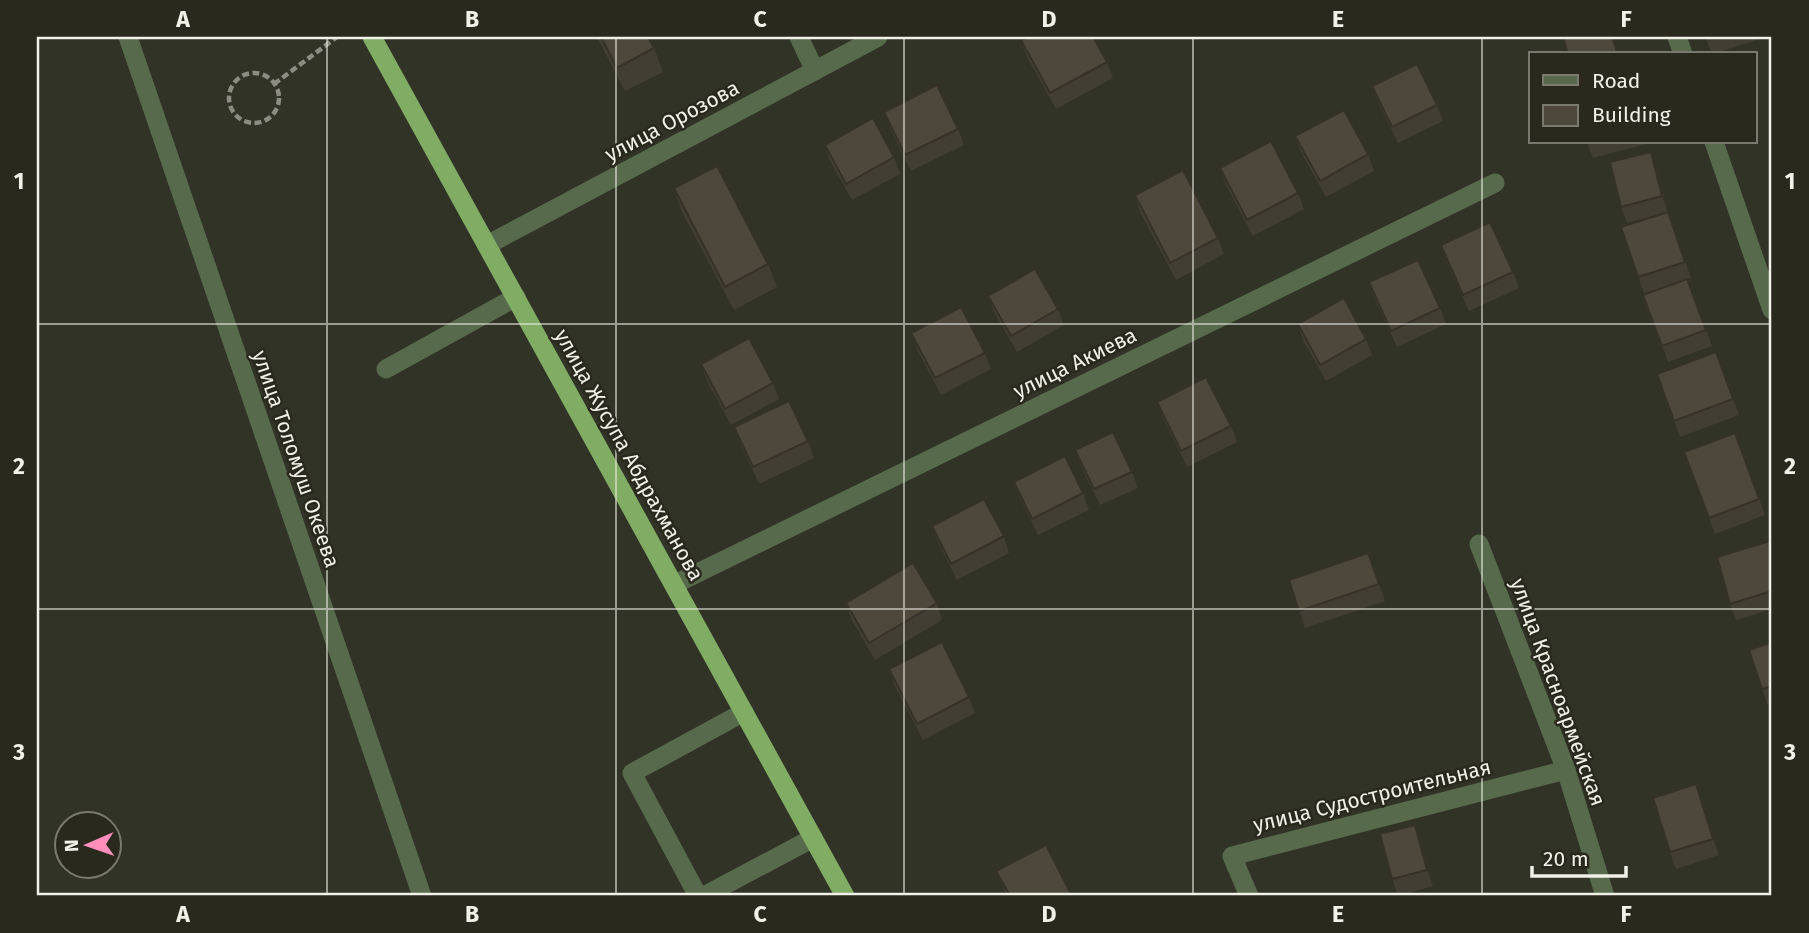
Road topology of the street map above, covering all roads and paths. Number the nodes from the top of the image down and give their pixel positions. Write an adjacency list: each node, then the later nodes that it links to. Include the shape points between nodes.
1 (128, 37): 19 (street, улица Толомуш Океева)
2 (337, 37): 7 (path)
3 (372, 37): 10 (highway, улица Жусупа Абдрахманова)
4 (799, 37): 6 (street)
5 (878, 37): 6 (street, улица Орозова)
6 (815, 71): 10 (street, улица Орозова)
7 (274, 84): 7 (path, via 279,99 274,115 251,124 236,116 230,93 238,79 253,73)
8 (1715, 144): 12 (street)
9 (1495, 183): 15 (street, улица Акиева)
10 (487, 245): 11 (highway, улица Жусупа Абдрахманова)
11 (516, 297): 13 (street); 15 (highway, улица Жусупа Абдрахманова)
12 (1772, 310)
13 (386, 369)
14 (1479, 544): 17 (street, улица Красноармейская)
15 (675, 584): 16 (highway, улица Жусупа Абдрахманова)
16 (744, 712): 18 (highway, улица Жусупа Абдрахманова); 20 (street, via 632,773)
17 (1566, 770): 23 (street, улица Судостроительная, via 1232,856); 24 (street, улица Красноармейская)
18 (813, 838): 21 (street); 22 (highway, улица Жусупа Абдрахманова)
19 (422, 896)
20 (698, 896)
21 (704, 896)
22 (845, 896)
23 (1250, 896)
24 (1605, 896)

